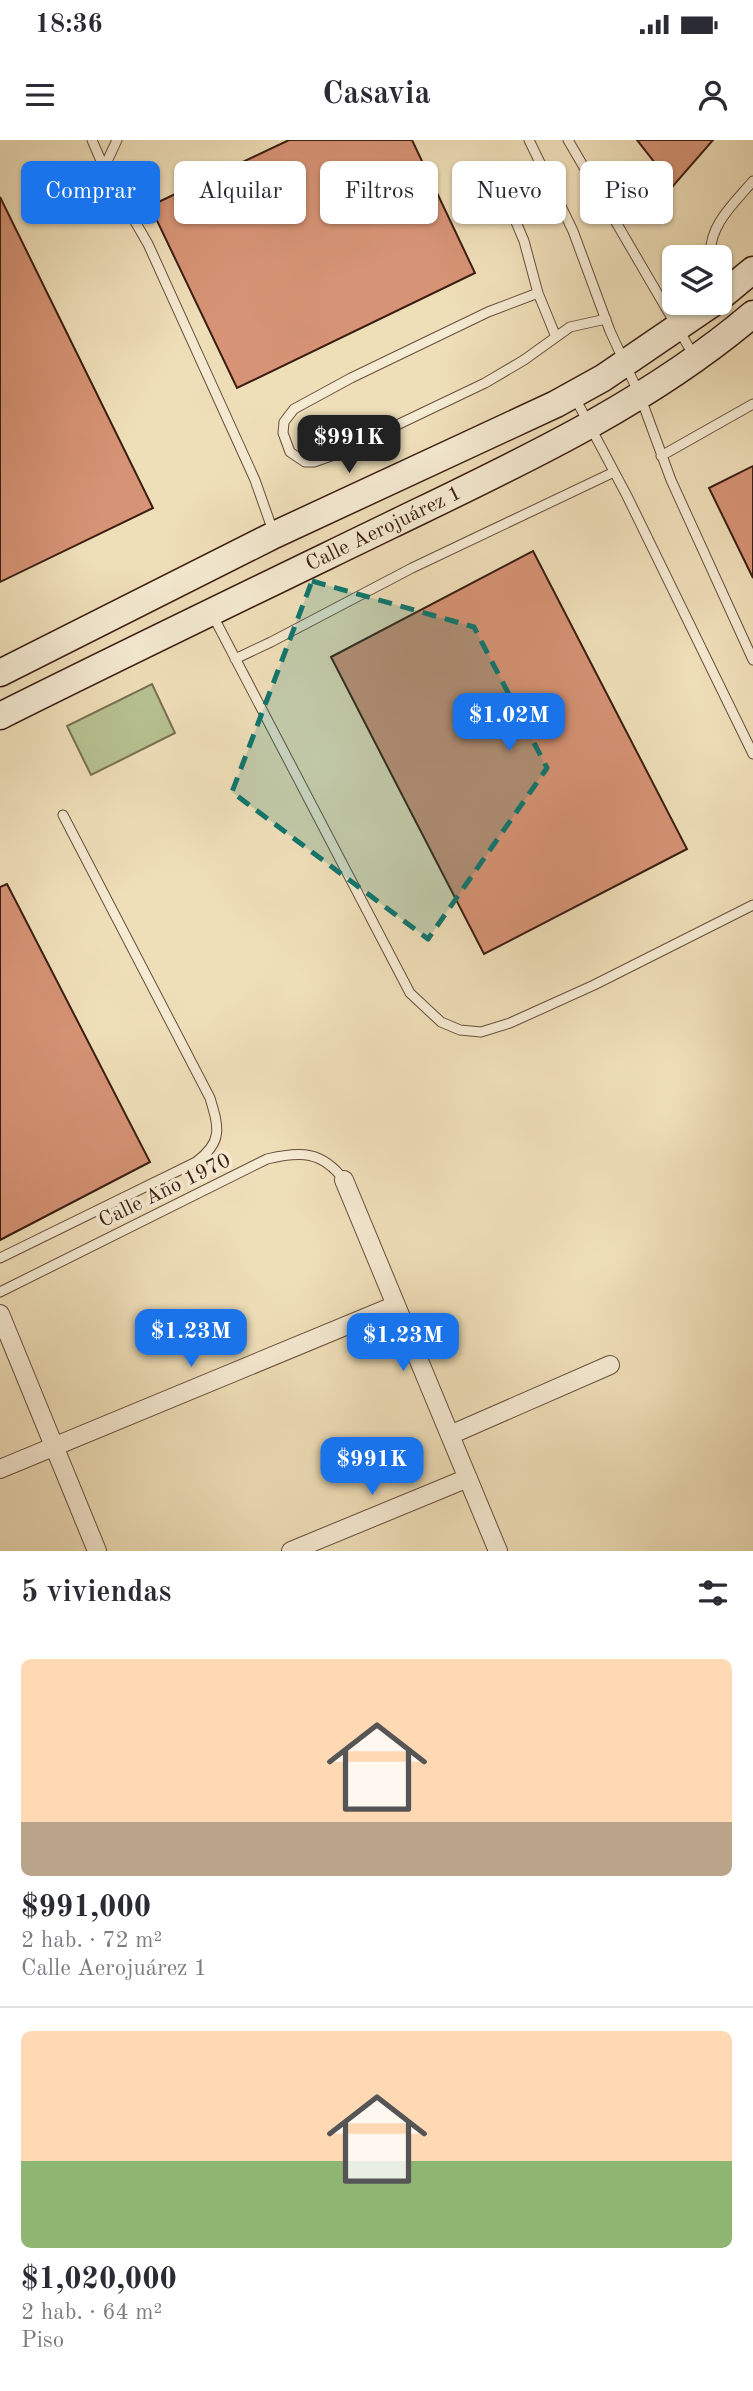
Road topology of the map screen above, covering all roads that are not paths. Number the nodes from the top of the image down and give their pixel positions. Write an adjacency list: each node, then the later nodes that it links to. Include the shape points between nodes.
1 (92, 140): 5 (lane)
2 (117, 140): 6 (lane)
3 (529, 140): 16 (lane, via 592,275)
4 (568, 140): 17 (lane)
5 (101, 161)
6 (108, 161)
7 (753, 181): 10 (lane, via 713,233)
8 (136, 224): 29 (lane, via 255,480)
9 (517, 224): 13 (lane)
10 (710, 245)
11 (753, 270): 12 (street, Calle Aerojuárez 1)
12 (732, 285)
13 (538, 293): 18 (lane); 18 (lane, via 488,312 304,402 284,422 286,445 305,462 334,455 485,383)
14 (753, 314): 19 (street, Calle Aerojuárez 1)
15 (694, 315): 17 (street, Calle Aerojuárez 1)
16 (606, 319): 18 (lane, via 576,325); 20 (lane)
17 (677, 329): 19 (lane); 20 (street, Calle Aerojuárez 1)
18 (556, 337)
19 (695, 358): 22 (street, Calle Aerojuárez 1)
20 (626, 362): 21 (street, Calle Aerojuárez 1); 22 (lane)
21 (574, 394): 26 (lane); 29 (street, Calle Aerojuárez 1)
22 (640, 396): 26 (street, Calle Aerojuárez 1); 27 (lane)
23 (753, 397): 25 (lane)
24 (753, 404): 25 (lane)
25 (739, 411): 27 (lane)
26 (590, 423): 28 (lane); 30 (street, Calle Aerojuárez 1, via 533,456)
27 (661, 456): 32 (lane)
28 (614, 472): 31 (lane, via 445,551); 35 (lane)
29 (274, 536): 33 (street, Calle Aerojuárez 1)
30 (211, 612): 31 (lane); 34 (street, Calle Aerojuárez 1)
31 (235, 659): 37 (lane, via 410,993 441,1022 481,1032 510,1023)
32 (753, 660)
33 (0, 673)
34 (0, 716)
35 (753, 754)
36 (63, 815): 39 (lane, via 210,1098 217,1139 196,1163)
37 (753, 905)
38 (344, 1180): 40 (lane, Calle Año 1970, via 332,1164 311,1156 267,1159); 41 (street)
39 (0, 1258)
40 (0, 1292)
41 (396, 1306): 44 (street); 45 (street)
42 (0, 1314): 45 (street)
43 (610, 1364): 44 (street)
44 (450, 1435): 47 (street)
45 (54, 1446): 46 (street); 48 (street)
46 (0, 1469)
47 (468, 1478): 49 (street); 50 (street)
48 (97, 1551)
49 (291, 1551)
50 (498, 1551)

